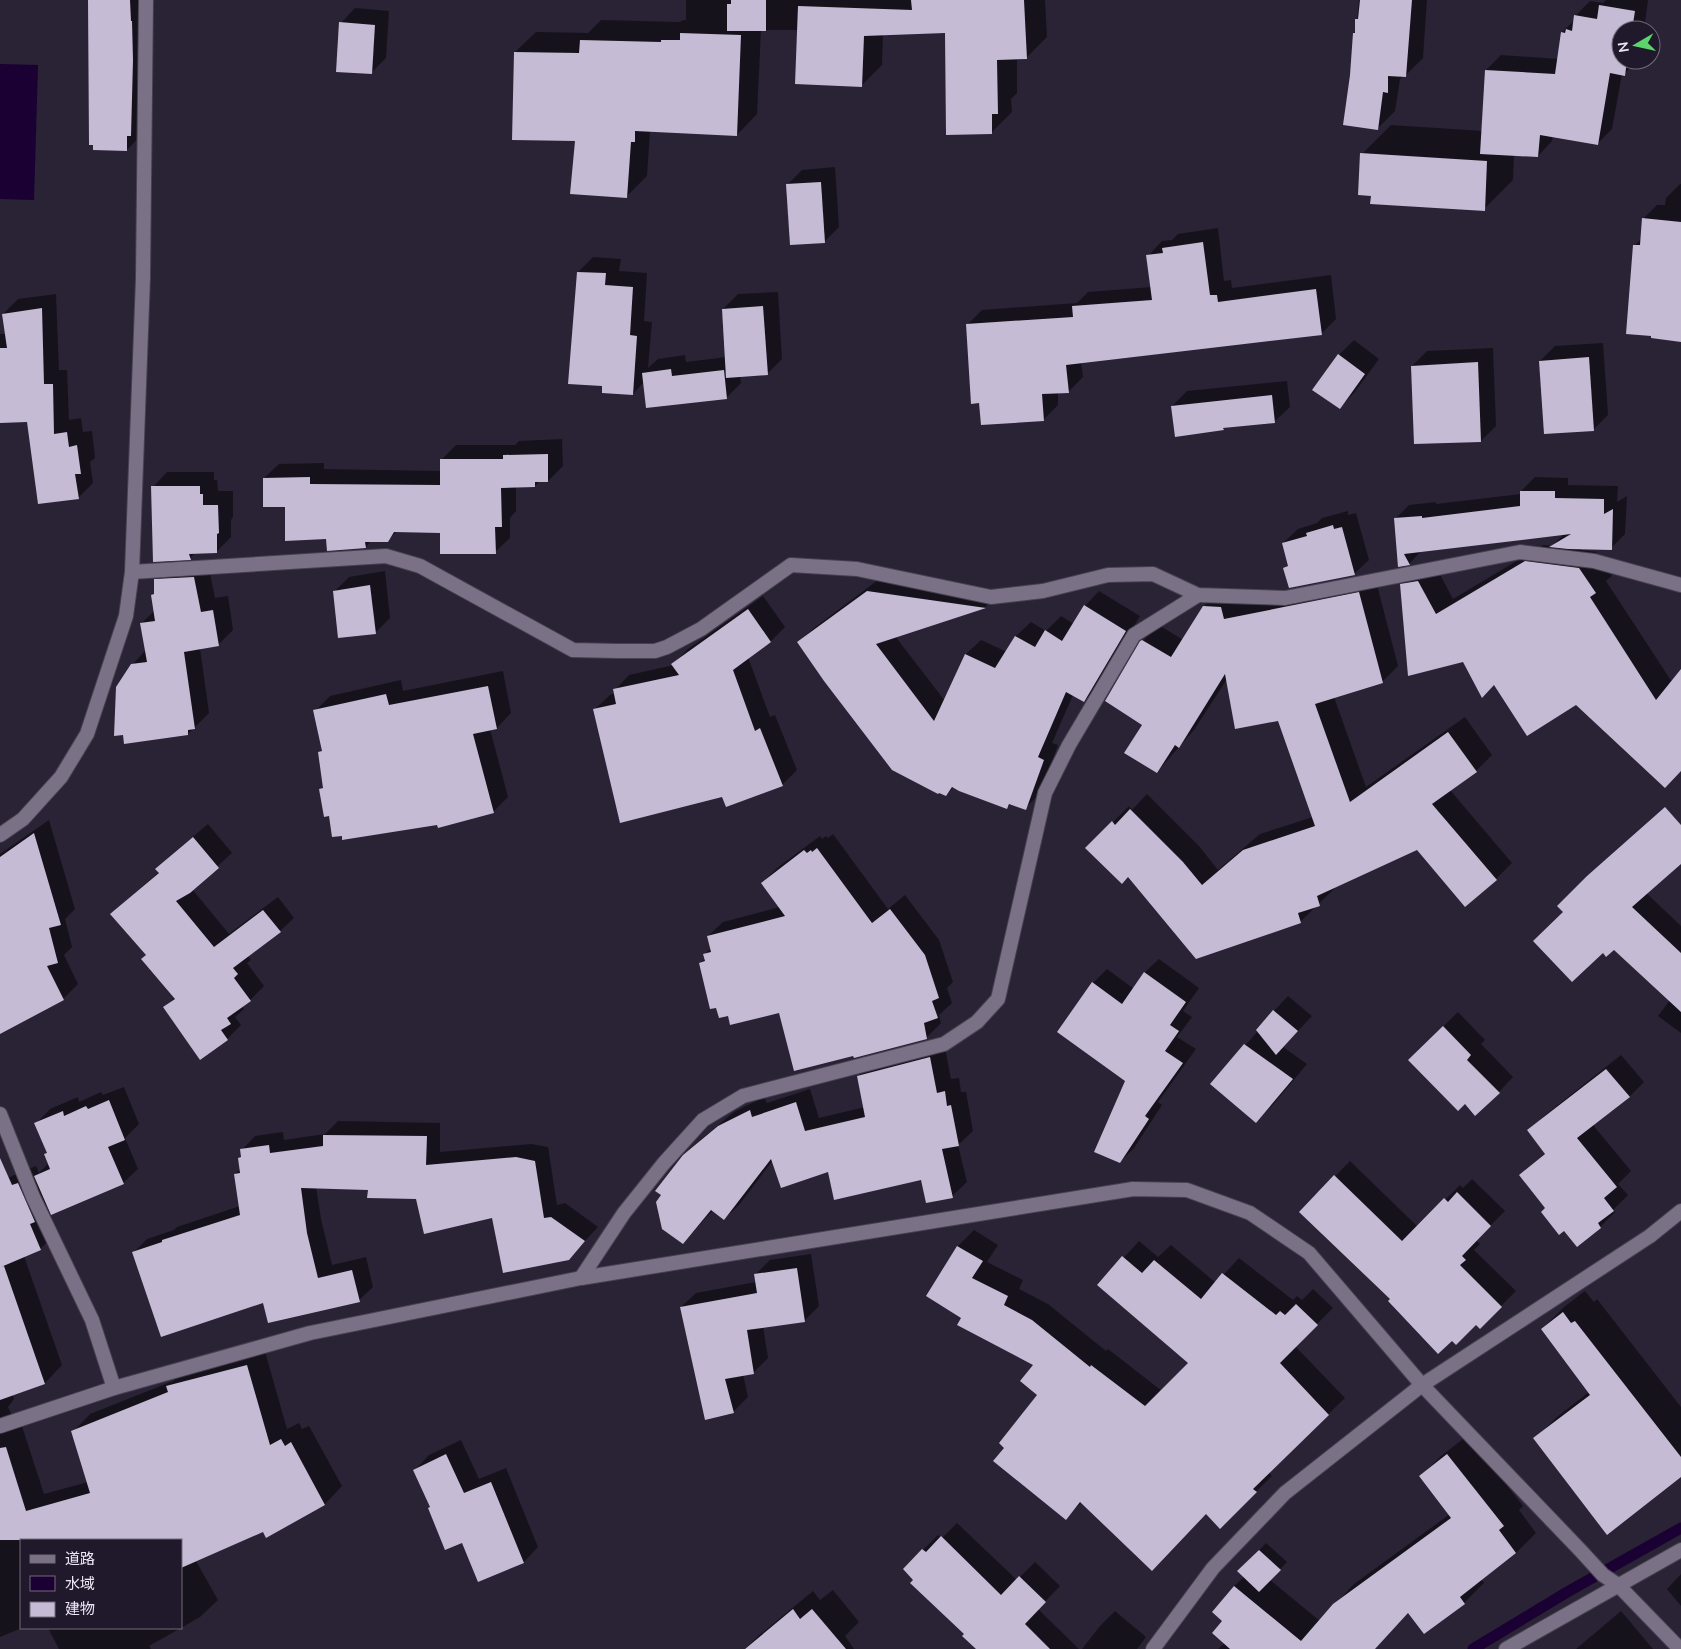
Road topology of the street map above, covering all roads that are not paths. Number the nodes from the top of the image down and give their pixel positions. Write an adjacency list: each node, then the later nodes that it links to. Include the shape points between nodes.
1 (146, 0): 2 (street, via 143,278)
2 (132, 572): 4 (street, via 386,556 420,566 573,650 617,651 655,651 667,646 701,629 791,565 857,569 991,597 1043,591 1108,575 1153,574); 5 (street, via 126,616 87,734 61,777 23,819)
3 (1681, 586): 4 (street, via 1594,561 1520,552 1285,598)
4 (1198, 595): 8 (street, via 1134,635 1045,793 998,999 977,1022 944,1044 743,1096 703,1120 624,1213)
5 (0, 835)
6 (0, 1114): 10 (street, via 33,1197 92,1320)
7 (1681, 1211): 9 (street, via 1650,1236)
8 (580, 1278): 9 (street, via 1133,1189 1187,1190 1250,1213 1309,1253); 10 (street, via 310,1333)
9 (1422, 1385): 13 (street, via 1602,1575); 14 (street, via 1285,1493 1213,1568)
10 (114, 1388): 11 (street)
11 (0, 1426)
12 (1681, 1550): 13 (street)
13 (1618, 1585): 15 (street); 16 (street)
14 (1153, 1649)
15 (1506, 1649)
16 (1680, 1649)

